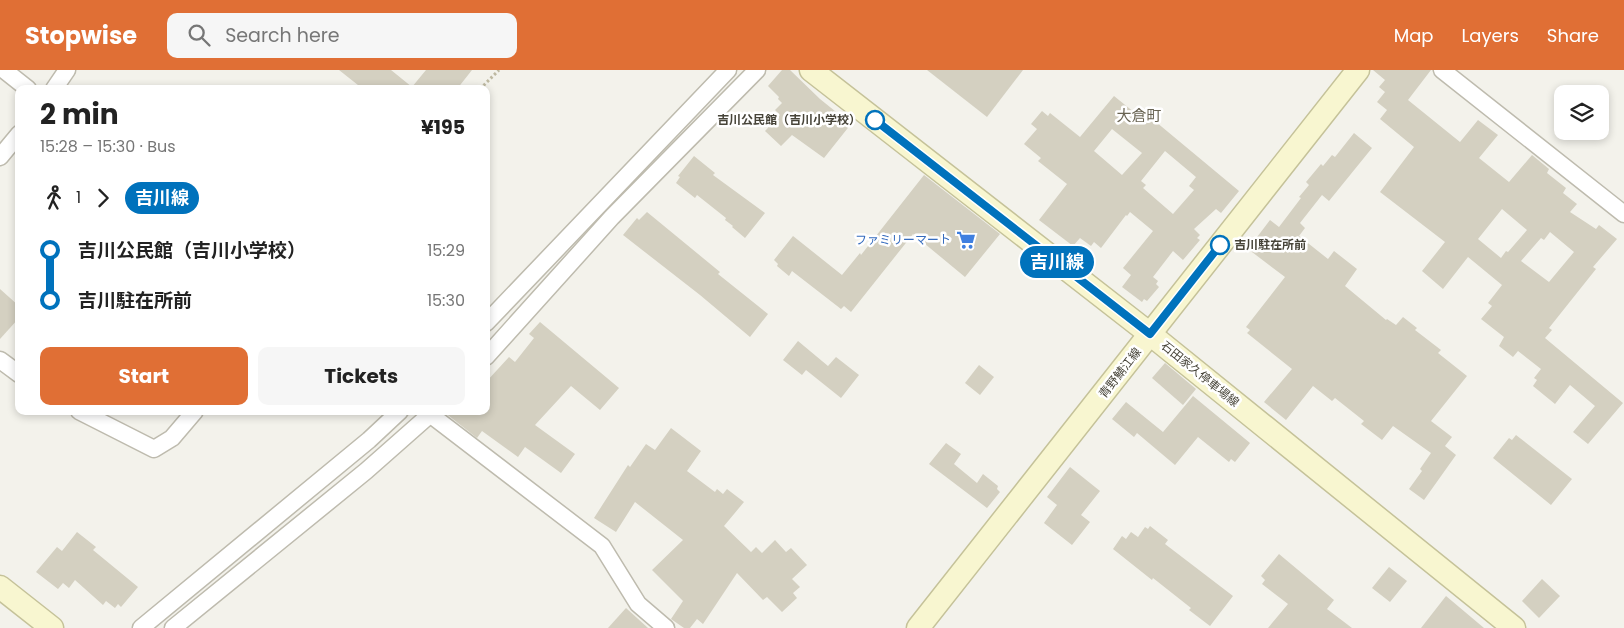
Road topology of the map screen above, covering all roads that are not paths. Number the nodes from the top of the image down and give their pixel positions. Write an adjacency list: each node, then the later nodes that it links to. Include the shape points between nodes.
1 (4, 70): 8 (street)
2 (67, 70): 9 (street)
3 (728, 70): 13 (street)
4 (757, 70): 15 (street, via 612,217)
5 (811, 70): 14 (main road, 石田家久停車場線)
6 (1358, 70): 14 (main road, 青野鯖江線)
7 (1442, 70): 12 (street)
8 (23, 85)
9 (57, 85)
10 (15, 139): 11 (street)
11 (0, 157)
12 (1624, 214)
13 (490, 319)
14 (1150, 334): 28 (main road, 青野鯖江線); 29 (main road, 石田家久停車場線)
15 (490, 353)
16 (0, 360): 17 (street)
17 (15, 371)
18 (87, 415): 19 (street, via 154,449 172,438)
19 (192, 415)
20 (396, 415): 25 (street)
21 (431, 415): 26 (street)
22 (436, 415): 27 (street, via 602,546 638,604)
23 (0, 587): 24 (main road)
24 (52, 628)
25 (141, 628)
26 (173, 628)
27 (666, 628)
28 (918, 628)
29 (1514, 628)

